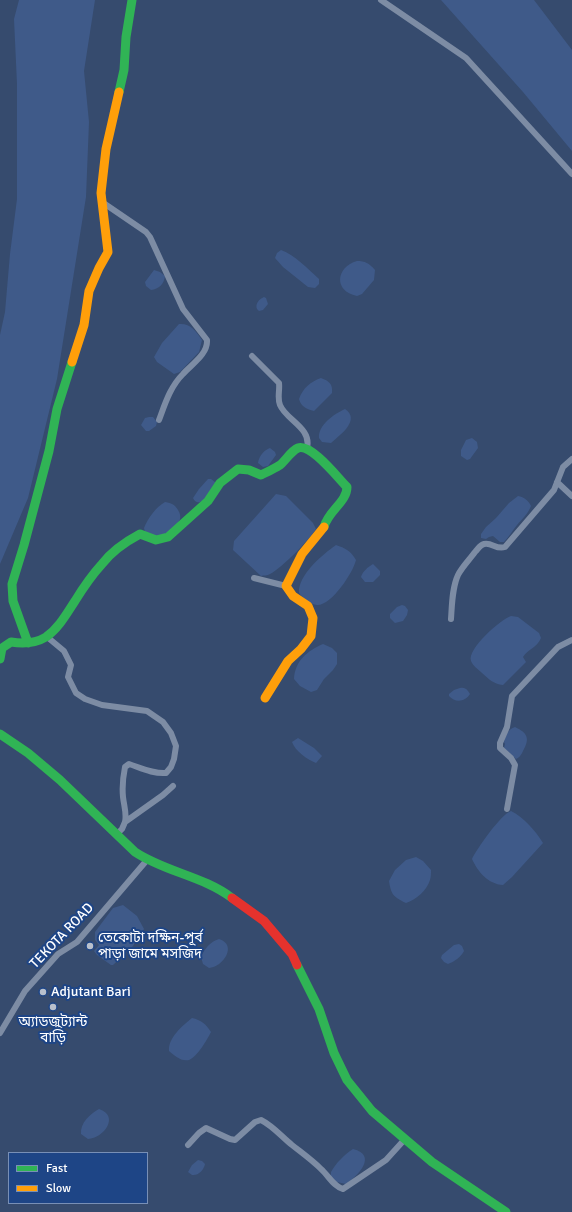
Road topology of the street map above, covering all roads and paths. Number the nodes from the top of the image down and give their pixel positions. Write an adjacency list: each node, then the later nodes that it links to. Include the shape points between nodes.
1 (132, 0): 4 (street, via 124,70 106,149)
2 (381, 0): 3 (street, via 466,58)
3 (572, 174)
4 (102, 202): 6 (street, via 150,237 183,309 207,340 203,354 182,374 172,388); 16 (street, via 108,252 89,291 84,326 57,409 49,451 12,584 13,601)
5 (252, 356): 7 (street, via 279,383 280,406 304,432 309,442)
6 (159, 420)
7 (307, 448): 12 (street, via 347,487 347,493 302,554); 14 (street, via 297,448 281,464 260,475 238,469 220,483 208,501 168,537 156,540 140,534 130,539 96,570 68,612 51,634)
8 (572, 459): 9 (street, via 563,467)
9 (557, 482): 10 (street); 13 (street, via 551,494 505,547 484,544 473,555 458,575 452,599)
10 (572, 496)
11 (254, 578): 12 (street)
12 (286, 586): 18 (street, via 293,596 308,606 313,618 311,636 288,661)
13 (451, 618)
14 (46, 636): 16 (street); 22 (street, via 64,651 71,665 68,677 76,694 102,705 147,711 163,722 171,733 176,746 174,759 166,773 152,772 129,764 125,768)
15 (572, 640): 21 (street, via 558,647 512,696 507,727 500,743 500,748 512,758 515,765)
16 (28, 643): 17 (street, via 11,642 2,648)
17 (0, 660)
18 (265, 698)
19 (0, 734): 23 (street, via 60,780)
20 (173, 786): 22 (street)
21 (507, 809)
22 (125, 822): 23 (street)
23 (116, 835): 24 (street)
24 (147, 860): 25 (street, TEKOTA ROAD, via 77,942 58,954 25,991); 26 (street, via 220,889 264,921 292,954 319,1009 334,1053 347,1080 372,1111)
25 (0, 1033)
26 (405, 1138): 27 (street, via 386,1160 343,1189 261,1120 235,1140 206,1128); 28 (street, via 432,1162)
27 (188, 1145)
28 (506, 1212)

